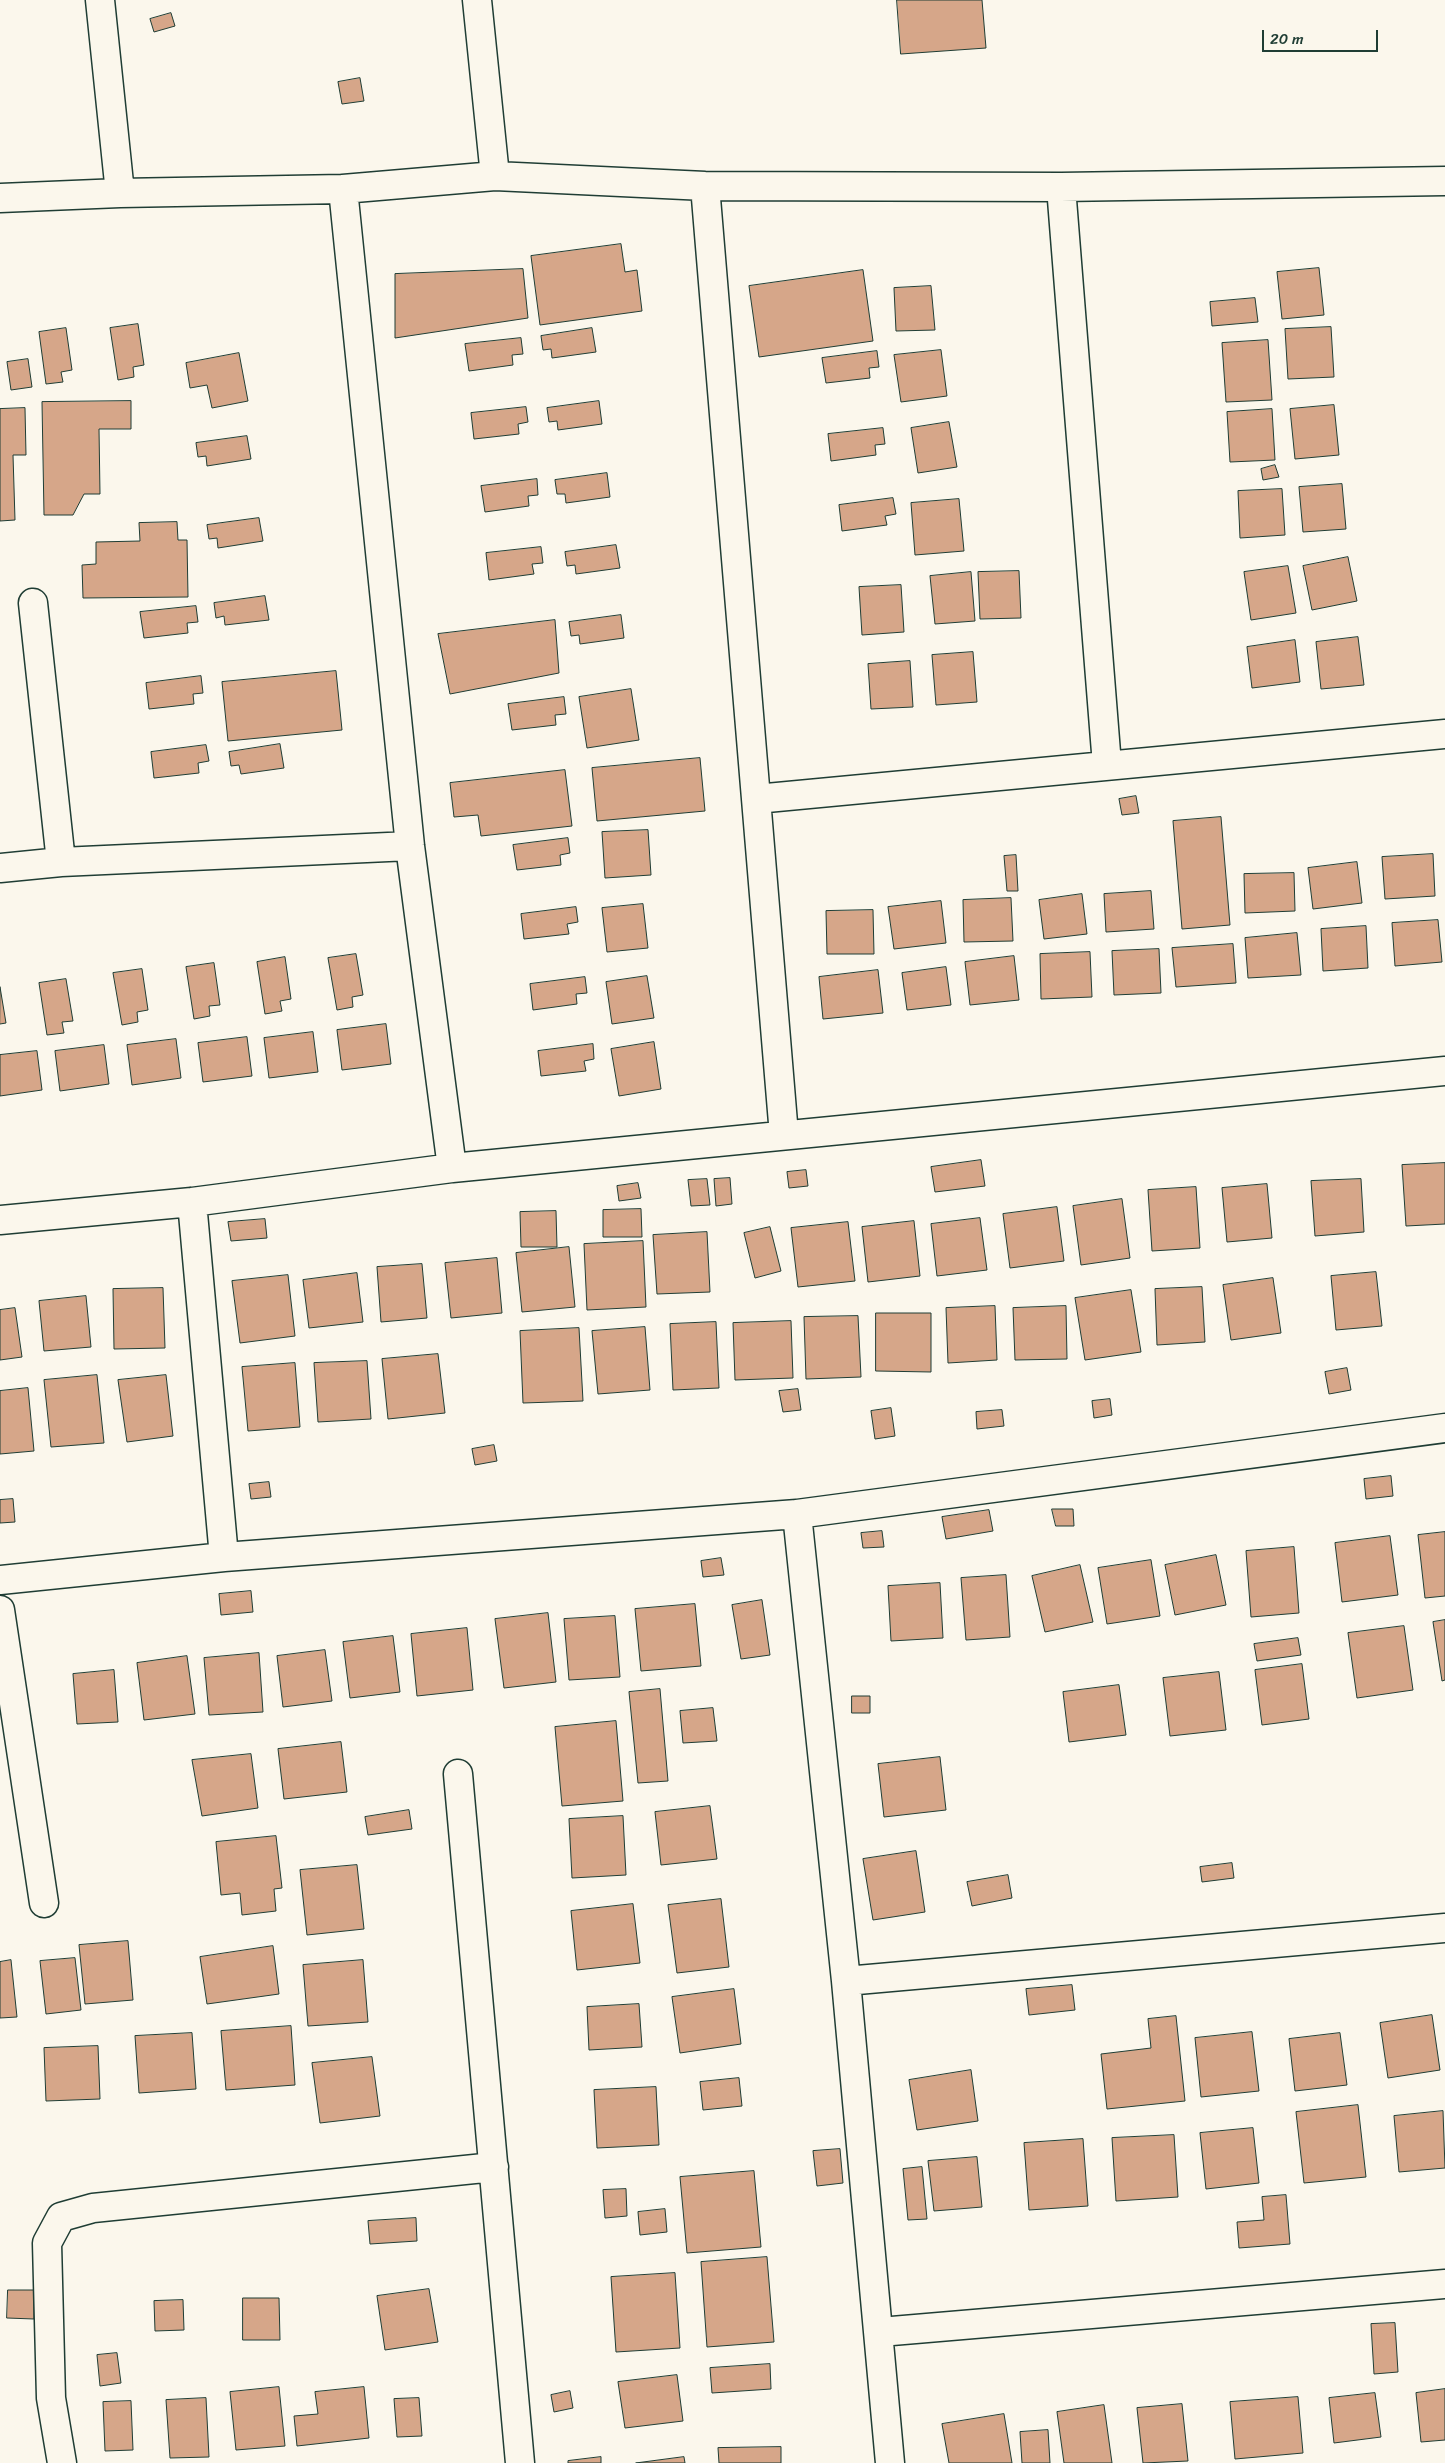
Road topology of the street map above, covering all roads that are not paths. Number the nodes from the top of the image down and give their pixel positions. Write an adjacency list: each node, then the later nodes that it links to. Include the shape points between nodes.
1 (100, 0): 8 (street)
2 (477, 0): 3 (street)
3 (495, 176): 5 (street); 7 (street)
4 (1445, 181): 6 (street)
5 (705, 186): 6 (street); 13 (street)
6 (1061, 187): 12 (street)
7 (343, 188): 8 (street); 14 (street)
8 (120, 193): 9 (street)
9 (0, 198)
10 (33, 603): 15 (street)
11 (1445, 734): 12 (street)
12 (1107, 765): 13 (street)
13 (756, 799): 18 (street)
14 (410, 846): 15 (street); 19 (street)
15 (61, 862): 16 (street)
16 (0, 868)
17 (1445, 1071): 18 (street)
18 (784, 1135): 19 (street)
19 (452, 1168): 20 (street)
20 (192, 1202): 21 (street); 24 (street)
21 (0, 1220)
22 (1445, 1428): 23 (street)
23 (797, 1514): 24 (street); 30 (street)
24 (224, 1557): 25 (street)
25 (0, 1580)
26 (0, 1610): 28 (street)
27 (458, 1774): 31 (street)
28 (44, 1903)
29 (1445, 1928): 30 (street)
30 (846, 1980): 33 (street)
31 (494, 2168): 34 (street, via 93,2208 61,2217 47,2243 51,2398); 35 (street)
32 (1445, 2284): 33 (street)
33 (880, 2332): 36 (street)
34 (62, 2463)
35 (520, 2463)
36 (890, 2463)

